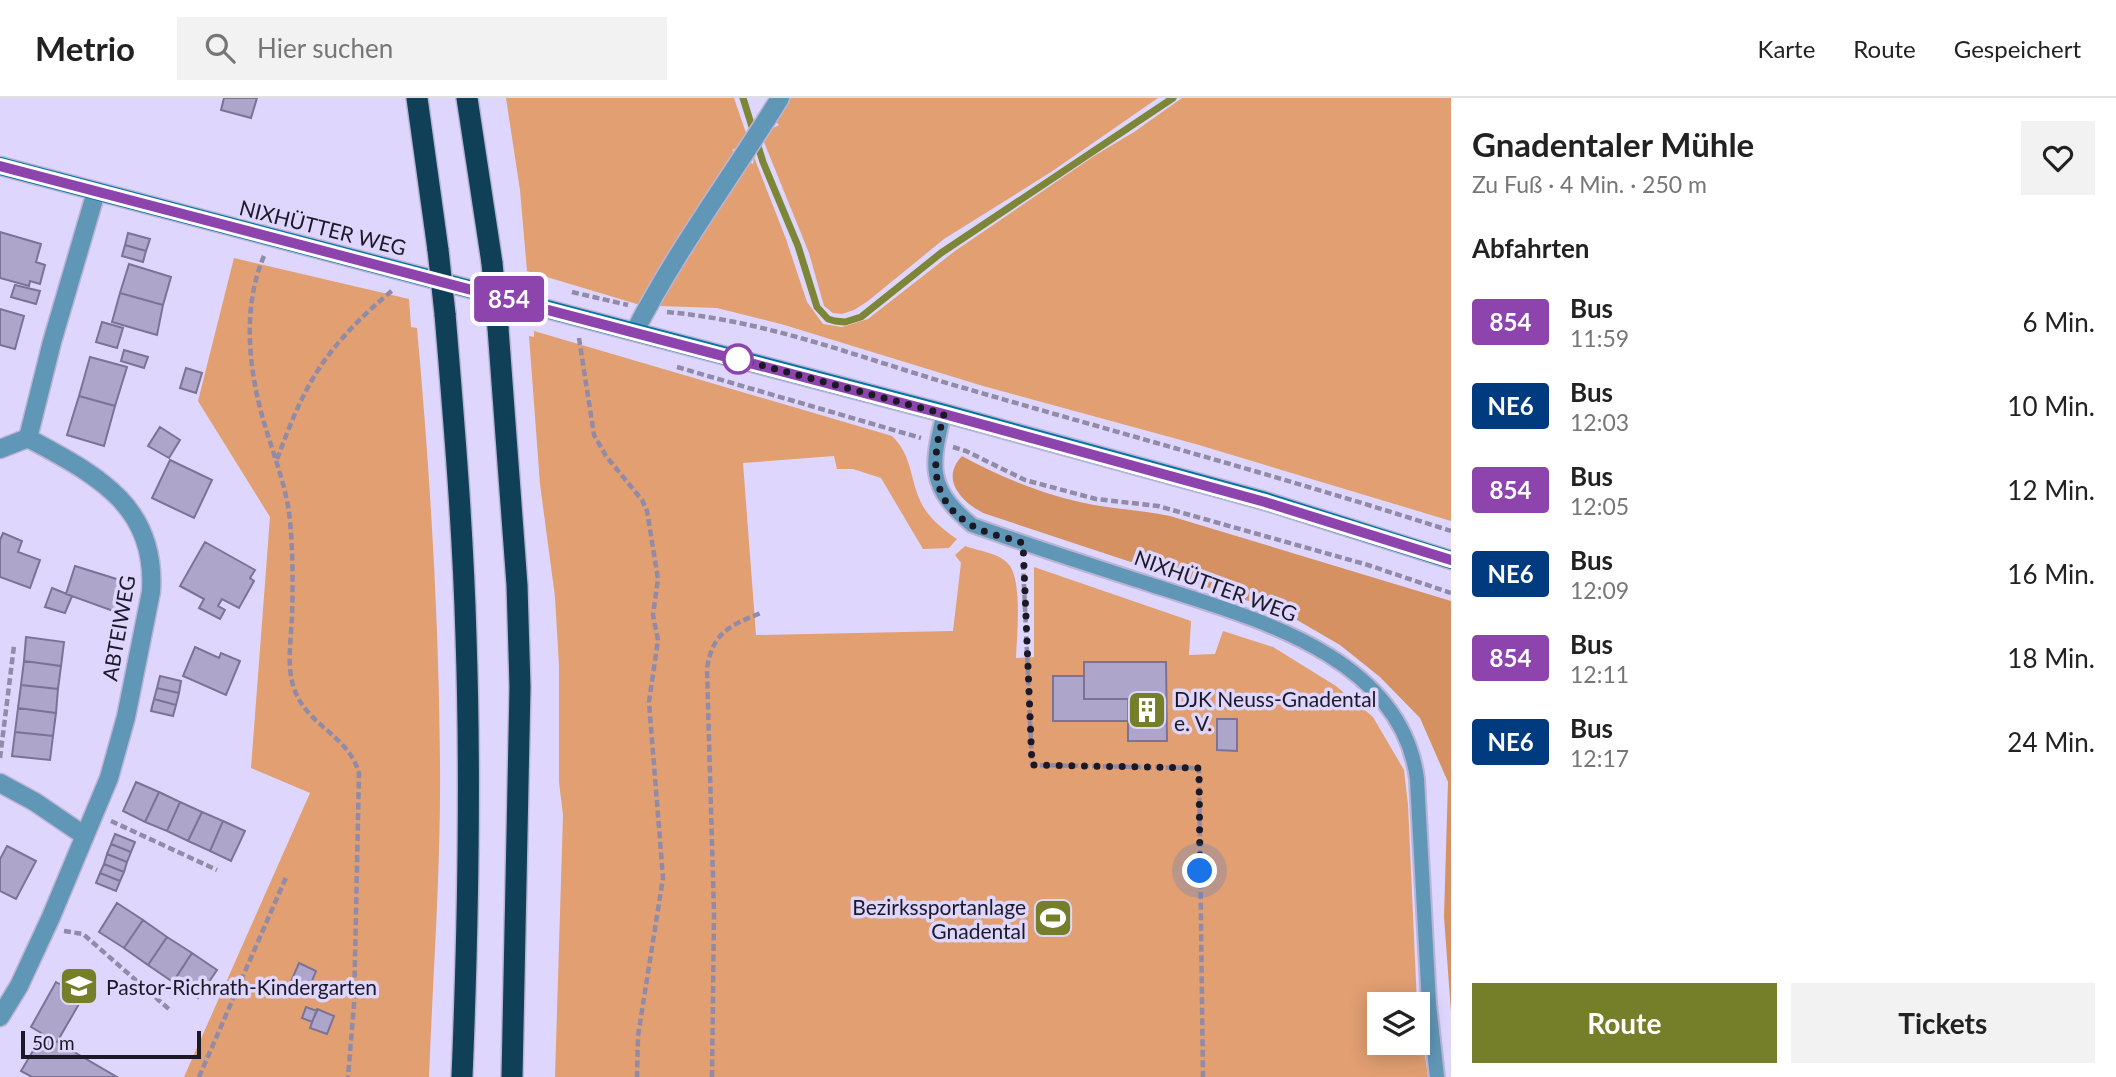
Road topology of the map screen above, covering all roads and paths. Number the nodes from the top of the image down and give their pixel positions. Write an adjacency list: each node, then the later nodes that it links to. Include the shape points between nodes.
1 (417, 98): 38 (highway, bridge, via 445,314 460,495 469,904)
2 (467, 98): 39 (highway, bridge, via 492,263 517,585 520,687)
3 (780, 98): 9 (street)
4 (0, 166): 5 (main road, NIXHÜTTER WEG)
5 (96, 192): 10 (main road, NIXHÜTTER WEG); 17 (street)
6 (277, 260): 20 (path, via 264,256 253,283 250,312 255,387)
7 (381, 285): 20 (path, via 394,288 331,351 308,387)
8 (568, 291): 9 (path)
9 (646, 310): 11 (street); 21 (path, via 710,316 785,332)
10 (577, 316): 11 (main road, NIXHÜTTER WEG); 13 (path)
11 (635, 331): 16 (main road, NIXHÜTTER WEG)
12 (566, 335): 13 (path)
13 (579, 338): 14 (path); 40 (path, via 594,435 647,511 658,579 649,702 663,878 638,1036)
14 (591, 342)
15 (664, 363): 18 (path)
16 (944, 414): 18 (lane, NIXHÜTTER WEG); 23 (main road, NIXHÜTTER WEG, via 1253,498)
17 (27, 438): 19 (street); 29 (street, ABTEIWEG, via 88,471 123,501 147,546 152,573 126,717)
18 (937, 443): 22 (lane, NIXHÜTTER WEG, via 937,479 956,512 972,525); 24 (path, via 966,451 1026,480 1096,499 1158,506)
19 (0, 449)
20 (276, 460): 37 (path, via 290,520 293,688 312,717 355,758 359,773)
21 (1451, 531)
22 (1023, 543): 42 (path, via 1032,765 1199,768); 43 (lane, NIXHÜTTER WEG, via 1245,616 1291,636 1350,670 1396,716 1410,746 1417,779)
23 (1451, 560)
24 (1451, 593)
25 (761, 612): 41 (path, via 727,628 709,653 707,669 714,913)
26 (14, 646): 27 (path)
27 (0, 758)
28 (0, 783): 30 (street)
29 (95, 813): 30 (street, ABTEIWEG); 31 (path)
30 (85, 836): 33 (street, ABTEIWEG)
31 (217, 870)
32 (287, 874): 36 (path)
33 (46, 927): 34 (path, via 83,934); 35 (street, ABTEIWEG)
34 (170, 1010)
35 (0, 1017)
36 (199, 1077)
37 (348, 1077)
38 (462, 1077)
39 (512, 1077)
40 (636, 1077)
41 (712, 1077)
42 (1203, 1077)
43 (1437, 1077)

